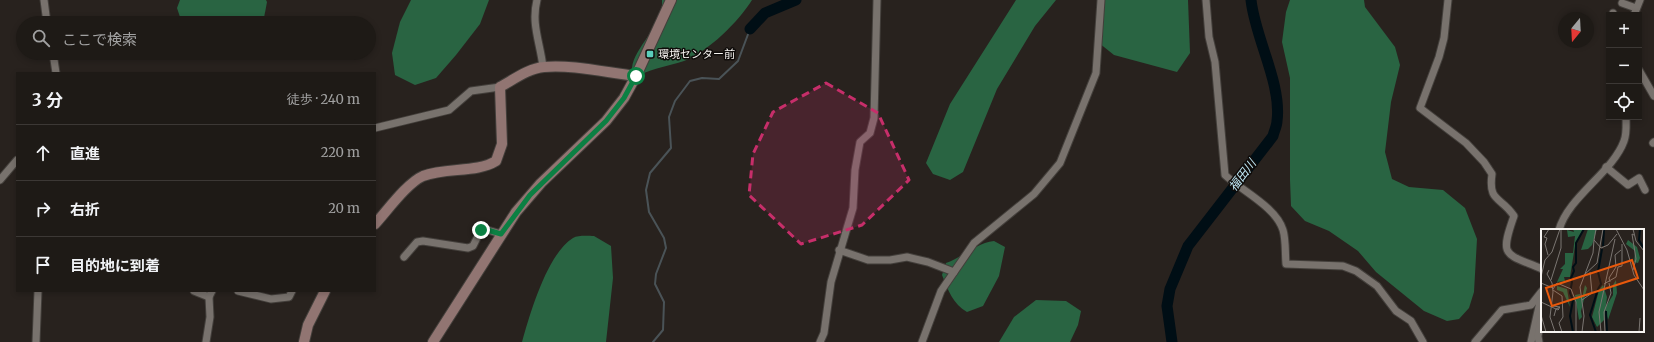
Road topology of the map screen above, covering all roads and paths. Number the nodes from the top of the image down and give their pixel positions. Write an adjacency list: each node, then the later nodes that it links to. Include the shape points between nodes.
1 (44, 0): 11 (street)
2 (538, 0): 13 (street, via 534,26)
3 (671, 0): 16 (street)
4 (877, 0): 28 (street, via 874,118 870,133 860,142 855,170 853,208)
5 (1101, 0): 31 (street, via 1096,73 1060,163 1034,194 974,243)
6 (1206, 0): 47 (street, via 1209,37 1215,62 1225,175 1262,202 1277,218 1283,229 1286,264 1343,266 1356,271 1377,286 1396,311 1411,321)
7 (1448, 0): 30 (street, via 1444,38 1420,108 1466,143 1484,162 1492,174 1490,188 1494,196 1514,216 1505,242 1507,252 1515,258)
8 (1640, 0): 10 (street)
9 (1622, 3): 10 (street)
10 (1635, 12)
11 (47, 16)
12 (54, 60): 14 (street)
13 (543, 67): 16 (street, via 557,66); 17 (street)
14 (56, 72)
15 (1642, 75): 18 (street)
16 (636, 76): 27 (street, via 624,98 606,121 530,195)
17 (500, 87): 20 (street, via 471,91 449,110); 25 (street, via 502,144 496,161 481,168 440,171 422,176)
18 (1654, 96)
19 (1626, 120): 22 (street, via 1624,142)
20 (376, 128)
21 (16, 161): 23 (street)
22 (1606, 167): 24 (street, via 1628,185 1639,178); 26 (street, via 1567,213)
23 (0, 180)
24 (1645, 190)
25 (376, 223)
26 (1559, 229)
27 (501, 234): 29 (street, via 481,230 473,246 468,248 417,242); 44 (street)
28 (840, 250): 31 (street, via 868,260 906,257); 45 (street)
29 (404, 257)
30 (1541, 268)
31 (954, 272): 46 (street, via 941,291)
32 (38, 292): 41 (street)
33 (199, 292): 37 (street)
34 (242, 292): 35 (street, via 271,299 289,297)
35 (292, 292)
36 (324, 292): 43 (street, via 308,324)
37 (210, 294): 42 (street)
38 (1541, 296): 48 (street, via 1531,306 1502,310)
39 (1541, 299): 49 (street)
40 (1541, 320): 50 (street)
41 (36, 342)
42 (206, 342)
43 (304, 342)
44 (433, 342)
45 (820, 342)
46 (922, 342)
47 (1423, 342)
48 (1475, 342)
49 (1531, 342)
50 (1539, 342)

